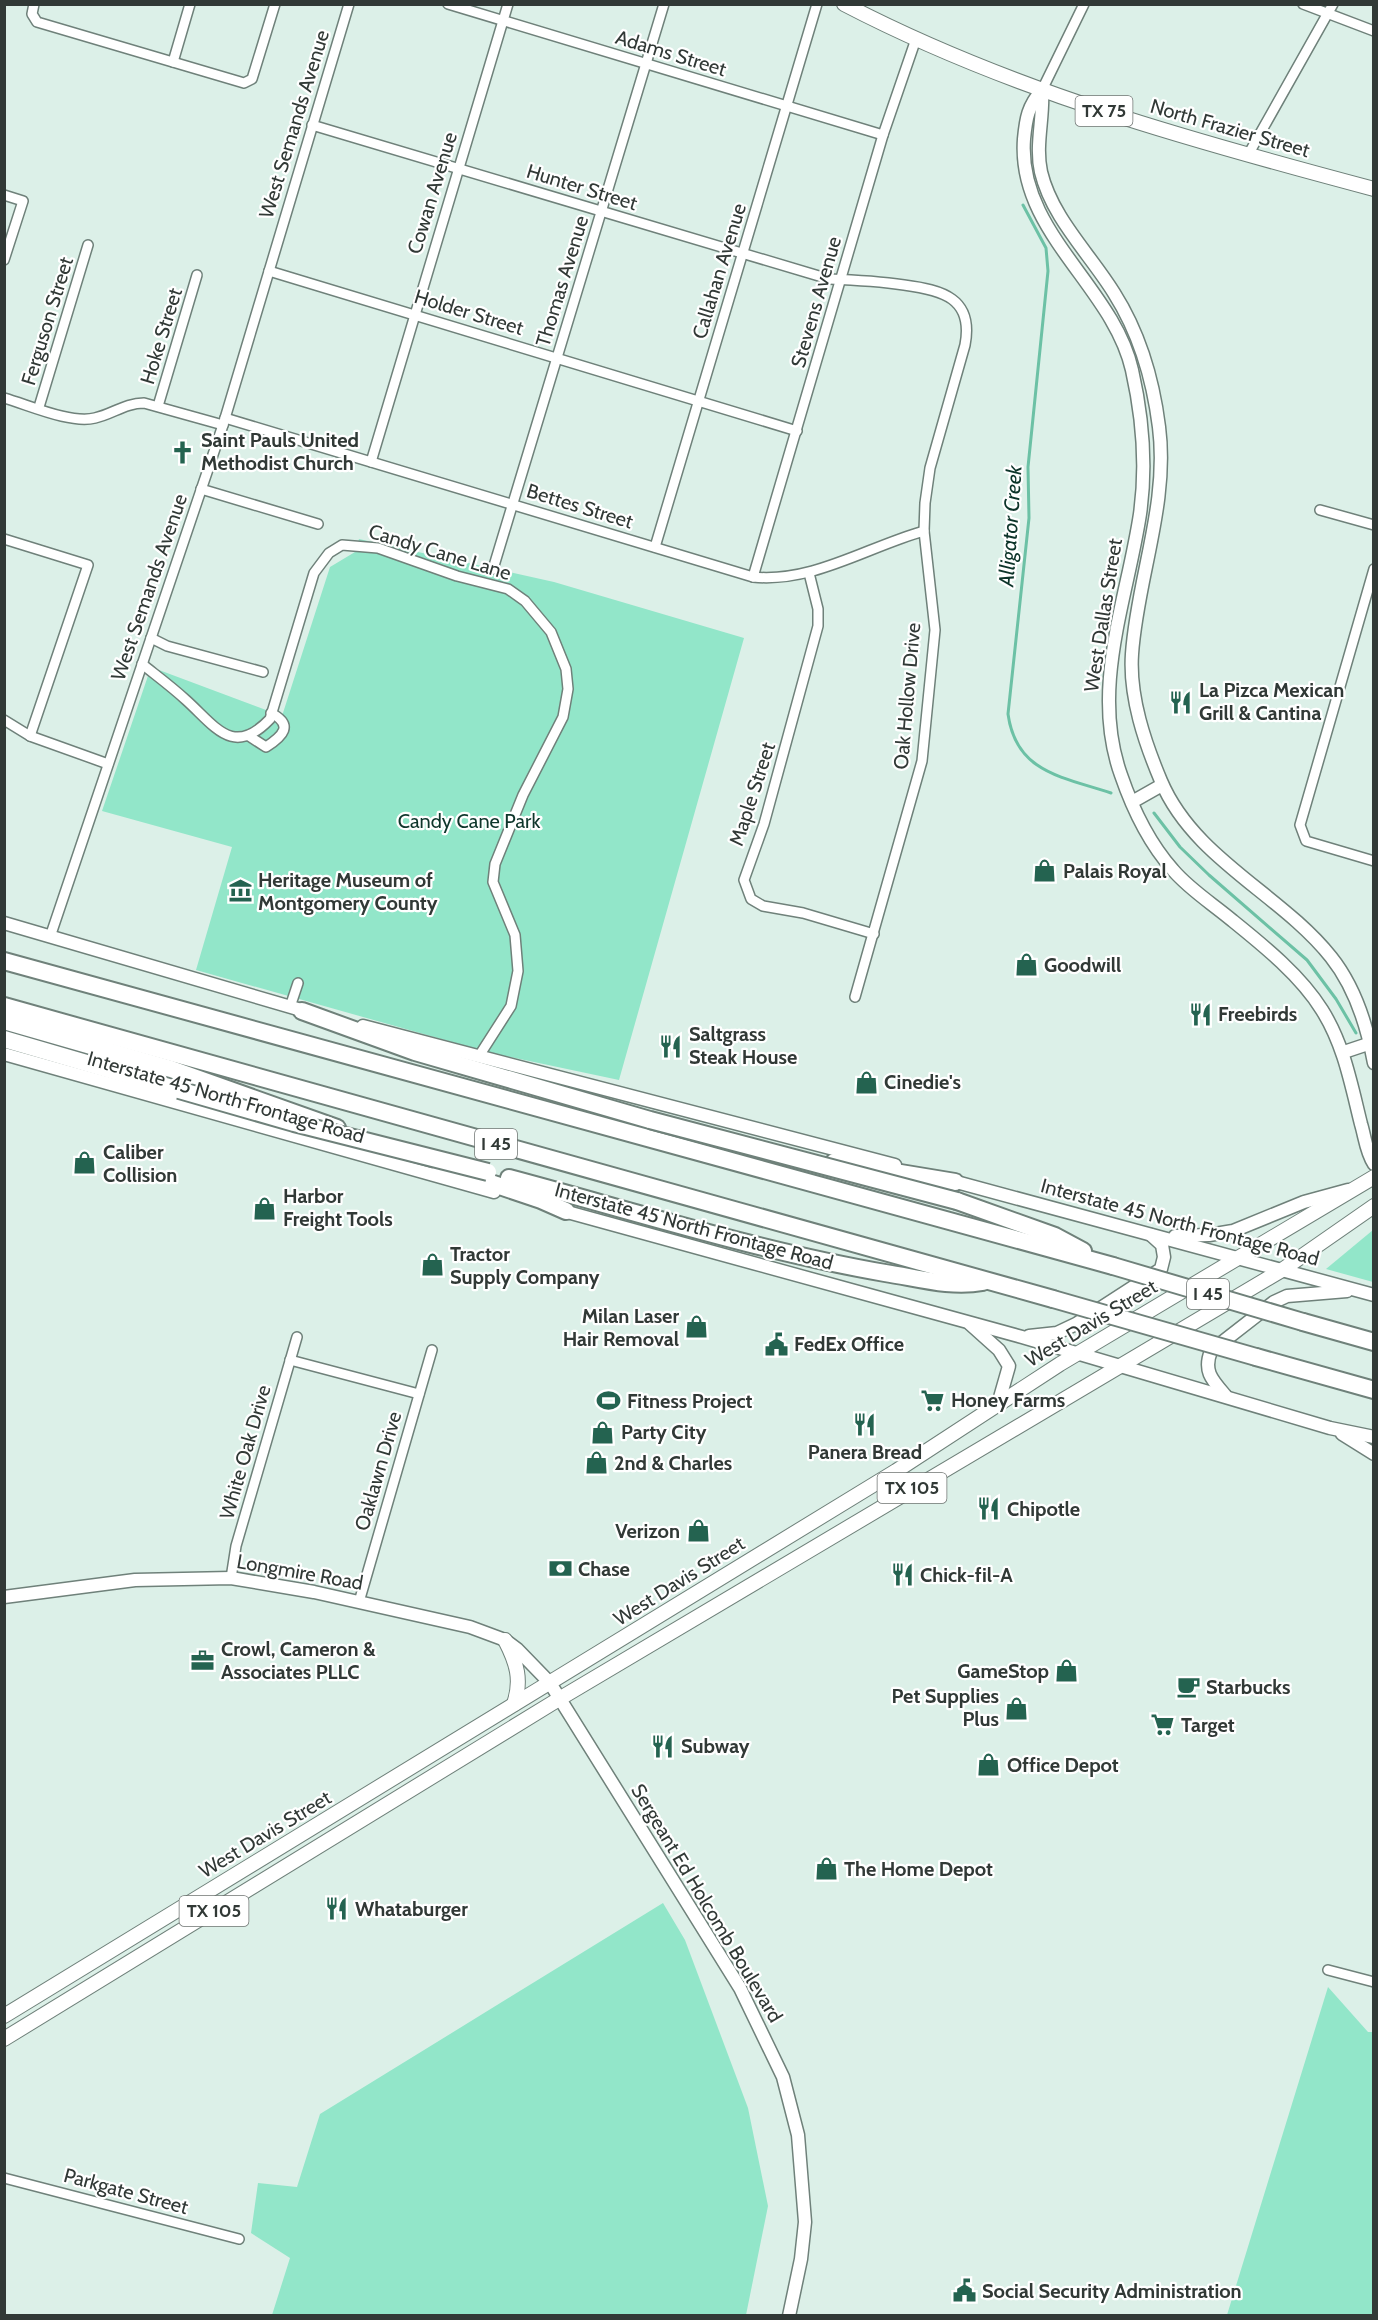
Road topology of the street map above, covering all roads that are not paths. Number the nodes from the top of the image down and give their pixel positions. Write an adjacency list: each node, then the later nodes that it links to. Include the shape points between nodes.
1 (34, 4): 17 (street, via 32,14 37,22)
2 (190, 4): 17 (street)
3 (275, 4): 17 (street, via 249,82)
4 (349, 4): 21 (street, West Semands Avenue)
5 (448, 4): 14 (street, Adams Street)
6 (508, 4): 14 (street, Cowan Avenue)
7 (664, 4): 18 (street, Thomas Avenue)
8 (818, 4): 20 (street, Callahan Avenue)
9 (844, 4): 16 (main road, North Frazier Street / TX 75)
10 (1084, 4): 19 (street, West Dallas Street)
11 (1303, 4): 13 (street)
12 (1333, 4): 13 (street)
13 (1328, 14): 15 (street); 23 (street)
14 (503, 21): 18 (street, Adams Street); 24 (street, Cowan Avenue)
15 (1374, 31)
16 (916, 39): 19 (main road, North Frazier Street / TX 75); 22 (street, Stevens Avenue)
17 (173, 62)
18 (646, 64): 20 (street, Adams Street); 27 (street, Thomas Avenue)
19 (1042, 90): 23 (main road, North Frazier Street / TX 75); 34 (main road, West Dallas Street, via 1039,157 1046,187); 35 (main road, West Dallas Street, via 1029,106 1026,122 1024,148 1029,189 1054,237)
20 (788, 107): 22 (street, Adams Street); 29 (street, Callahan Avenue)
21 (312, 125): 24 (street, Hunter Street); 31 (street, West Semands Avenue)
22 (883, 135): 33 (street, Stevens Avenue)
23 (1248, 155): 25 (main road, North Frazier Street / TX 75)
24 (458, 168): 27 (street, Hunter Street); 36 (street, Cowan Avenue)
25 (1374, 189)
26 (4, 195): 30 (street, via 23,201)
27 (601, 212): 29 (street, Hunter Street); 37 (street, Thomas Avenue)
28 (88, 245): 42 (street, Ferguson Street)
29 (743, 254): 33 (street, Hunter Street); 40 (street, Callahan Avenue)
30 (4, 260)
31 (269, 271): 36 (street, Holder Street); 44 (street, West Semands Avenue)
32 (197, 276): 41 (street, Hoke Street)
33 (842, 280): 45 (street, Stevens Avenue); 54 (street, Oak Hollow Drive, via 854,278 933,289 955,300 966,320 965,345 930,468)
34 (1109, 285): 35 (main road); 43 (main road, West Dallas Street, via 1138,339)
35 (1095, 295): 38 (main road, West Dallas Street)
36 (414, 314): 37 (street, Holder Street); 48 (street, Cowan Avenue)
37 (557, 358): 40 (street, Holder Street); 50 (street, Thomas Avenue)
38 (1130, 363): 43 (main road, via 1139,374 1148,406); 47 (main road, West Dallas Street, via 1140,406)
39 (4, 398): 42 (street, Bettes Street)
40 (699, 401): 45 (street, Holder Street); 58 (street, Callahan Avenue)
41 (158, 406): 42 (street, Bettes Street, via 132,403 82,420); 44 (street, Bettes Street)
42 (39, 407)
43 (1157, 412): 46 (main road, West Dallas Street)
44 (224, 422): 48 (street, Bettes Street); 49 (street, West Semands Avenue)
45 (797, 431): 62 (street, Stevens Avenue)
46 (1160, 443): 47 (main road); 57 (main road, West Dallas Street)
47 (1143, 444): 55 (main road, West Dallas Street, via 1144,472)
48 (371, 462): 50 (street, Bettes Street)
49 (201, 489): 52 (street); 63 (street, West Semands Avenue)
50 (513, 505): 58 (street, Bettes Street); 59 (street, Thomas Avenue)
51 (1320, 510): 53 (street)
52 (318, 525)
53 (1374, 525)
54 (924, 531): 61 (street, Bettes Street); 77 (street, Oak Hollow Drive, via 935,630 922,760)
55 (1136, 536): 57 (main road); 67 (main road, West Dallas Street)
56 (4, 539): 70 (street, via 88,565)
57 (1151, 539): 66 (main road, West Dallas Street, via 1131,656)
58 (655, 547): 62 (street, Bettes Street)
59 (493, 569)
60 (1374, 569): 75 (street, via 1300,825 1302,836 1311,843)
61 (809, 573): 62 (street, Bettes Street, via 786,578); 77 (street, Maple Street, via 818,626 764,824 744,880 751,899 763,906)
62 (753, 577)
63 (151, 638): 64 (street, West Semands Avenue); 65 (street, via 167,646)
64 (142, 664): 71 (street, via 218,731 236,738); 72 (street, West Semands Avenue)
65 (263, 672)
66 (1132, 672): 67 (main road); 73 (main road, West Dallas Street, via 1143,734)
67 (1110, 674): 74 (main road, West Dallas Street, via 1109,724 1120,774)
68 (271, 713): 71 (street, Candy Cane Lane, via 270,719); 71 (street, via 285,724 274,742 266,747); 88 (street, Candy Cane Lane, via 314,573 329,553 342,545 378,548 507,589 525,601 551,632 566,669 568,689 563,717 523,795 495,864 493,882 515,935 518,971 511,1006)
69 (4, 720): 70 (street)
70 (30, 736): 72 (street)
71 (249, 736)
72 (108, 764): 78 (street, West Semands Avenue)
73 (1162, 785): 74 (main road); 85 (main road, West Dallas Street, via 1206,843 1332,957 1353,993)
74 (1132, 802): 86 (main road, West Dallas Street, via 1152,842 1174,872 1303,984)
75 (1374, 861)
76 (4, 923): 78 (main road, Interstate 45 North Frontage Road)
77 (874, 934): 81 (street, Oak Hollow Drive)
78 (50, 938): 83 (main road, Interstate 45 North Frontage Road)
79 (4, 961): 90 (highway, I 45)
80 (297, 983): 83 (street)
81 (855, 997)
82 (4, 1006): 102 (highway, I 45)
83 (296, 1009): 88 (main road, Interstate 45 North Frontage Road); 100 (highway, bridge, via 415,1052 650,1120 957,1201 1055,1236)
84 (4, 1021): 96 (highway, via 171,1069)
85 (1372, 1043): 86 (main road); 89 (main road, West Dallas Street)
86 (1344, 1052): 91 (main road, West Dallas Street)
87 (5, 1053): 96 (main road, Interstate 45 North Frontage Road); 102 (highway, bridge, via 179,1090 778,1250 959,1286)
88 (479, 1056): 93 (main road, Interstate 45 North Frontage Road)
89 (1374, 1063)
90 (498, 1098): 93 (highway, via 733,1146); 100 (highway, I 45)
91 (1374, 1164)
92 (1374, 1177): 94 (main road, West Davis Street / TX 105)
93 (955, 1182): 97 (main road, Interstate 45 North Frontage Road)
94 (1352, 1190): 98 (main road, via 1311,1200 1233,1231); 99 (main road, West Davis Street / TX 105)
95 (1374, 1206): 101 (main road, West Davis Street / TX 105)
96 (566, 1211): 105 (main road, Interstate 45 North Frontage Road)
97 (1147, 1233): 98 (main road, Interstate 45 North Frontage Road); 107 (main road, via 1162,1245 1161,1269 1058,1333)
98 (1162, 1237): 99 (main road, Interstate 45 North Frontage Road)
99 (1237, 1257): 101 (main road, Interstate 45 North Frontage Road); 110 (main road, West Davis Street / TX 105)
100 (1113, 1266): 108 (highway, I 45, bridge)
101 (1282, 1270): 103 (main road, Interstate 45 North Frontage Road); 112 (main road, West Davis Street / TX 105)
102 (988, 1281): 113 (highway, I 45, bridge)
103 (1357, 1290): 104 (main road, Interstate 45 North Frontage Road); 115 (main road, via 1287,1296 1212,1351 1207,1362 1209,1376)
104 (1374, 1295)
105 (967, 1322): 107 (main road, Interstate 45 North Frontage Road); 116 (main road, via 999,1350 1009,1366)
106 (297, 1337): 111 (street, White Oak Drive)
107 (1022, 1337): 110 (main road, Interstate 45 North Frontage Road)
108 (1374, 1342)
109 (432, 1350): 114 (street, Oaklawn Drive)
110 (1078, 1353): 112 (main road, Interstate 45 North Frontage Road); 116 (main road, West Davis Street / TX 105)
111 (290, 1360): 114 (street); 120 (street, White Oak Drive, via 236,1546)
112 (1121, 1366): 115 (main road, Interstate 45 North Frontage Road); 125 (main road, West Davis Street / TX 105)
113 (1374, 1390)
114 (419, 1394): 122 (street, Oaklawn Drive)
115 (1226, 1396): 117 (main road, Interstate 45 North Frontage Road)
116 (999, 1401): 124 (main road, West Davis Street / TX 105, via 896,1471)
117 (1330, 1428): 118 (main road, Interstate 45 North Frontage Road); 119 (main road)
118 (1374, 1437)
119 (1374, 1454)
120 (231, 1578): 121 (main road, Longmire Road, via 135,1580); 122 (main road, Longmire Road)
121 (4, 1597)
122 (359, 1602): 123 (main road, Longmire Road, via 470,1627)
123 (504, 1640): 124 (main road, Longmire Road); 126 (main road, via 518,1669)
124 (550, 1683): 125 (main road, Longmire Road); 126 (main road, West Davis Street / TX 105)
125 (559, 1699): 128 (main road, West Davis Street / TX 105); 135 (main road, Sergeant Ed Holcomb Boulevard, via 740,1988 783,2077 799,2143 805,2222)
126 (514, 1704): 127 (main road, West Davis Street / TX 105)
127 (231, 1878): 128 (main road, via 214,1897 152,1935); 131 (main road, West Davis Street / TX 105)
128 (147, 1952): 132 (main road, West Davis Street / TX 105)
129 (1328, 1970): 130 (street)
130 (1374, 1982)
131 (4, 2016)
132 (4, 2039)
133 (4, 2178): 134 (street, Parkgate Street)
134 (239, 2239)
135 (789, 2316)

